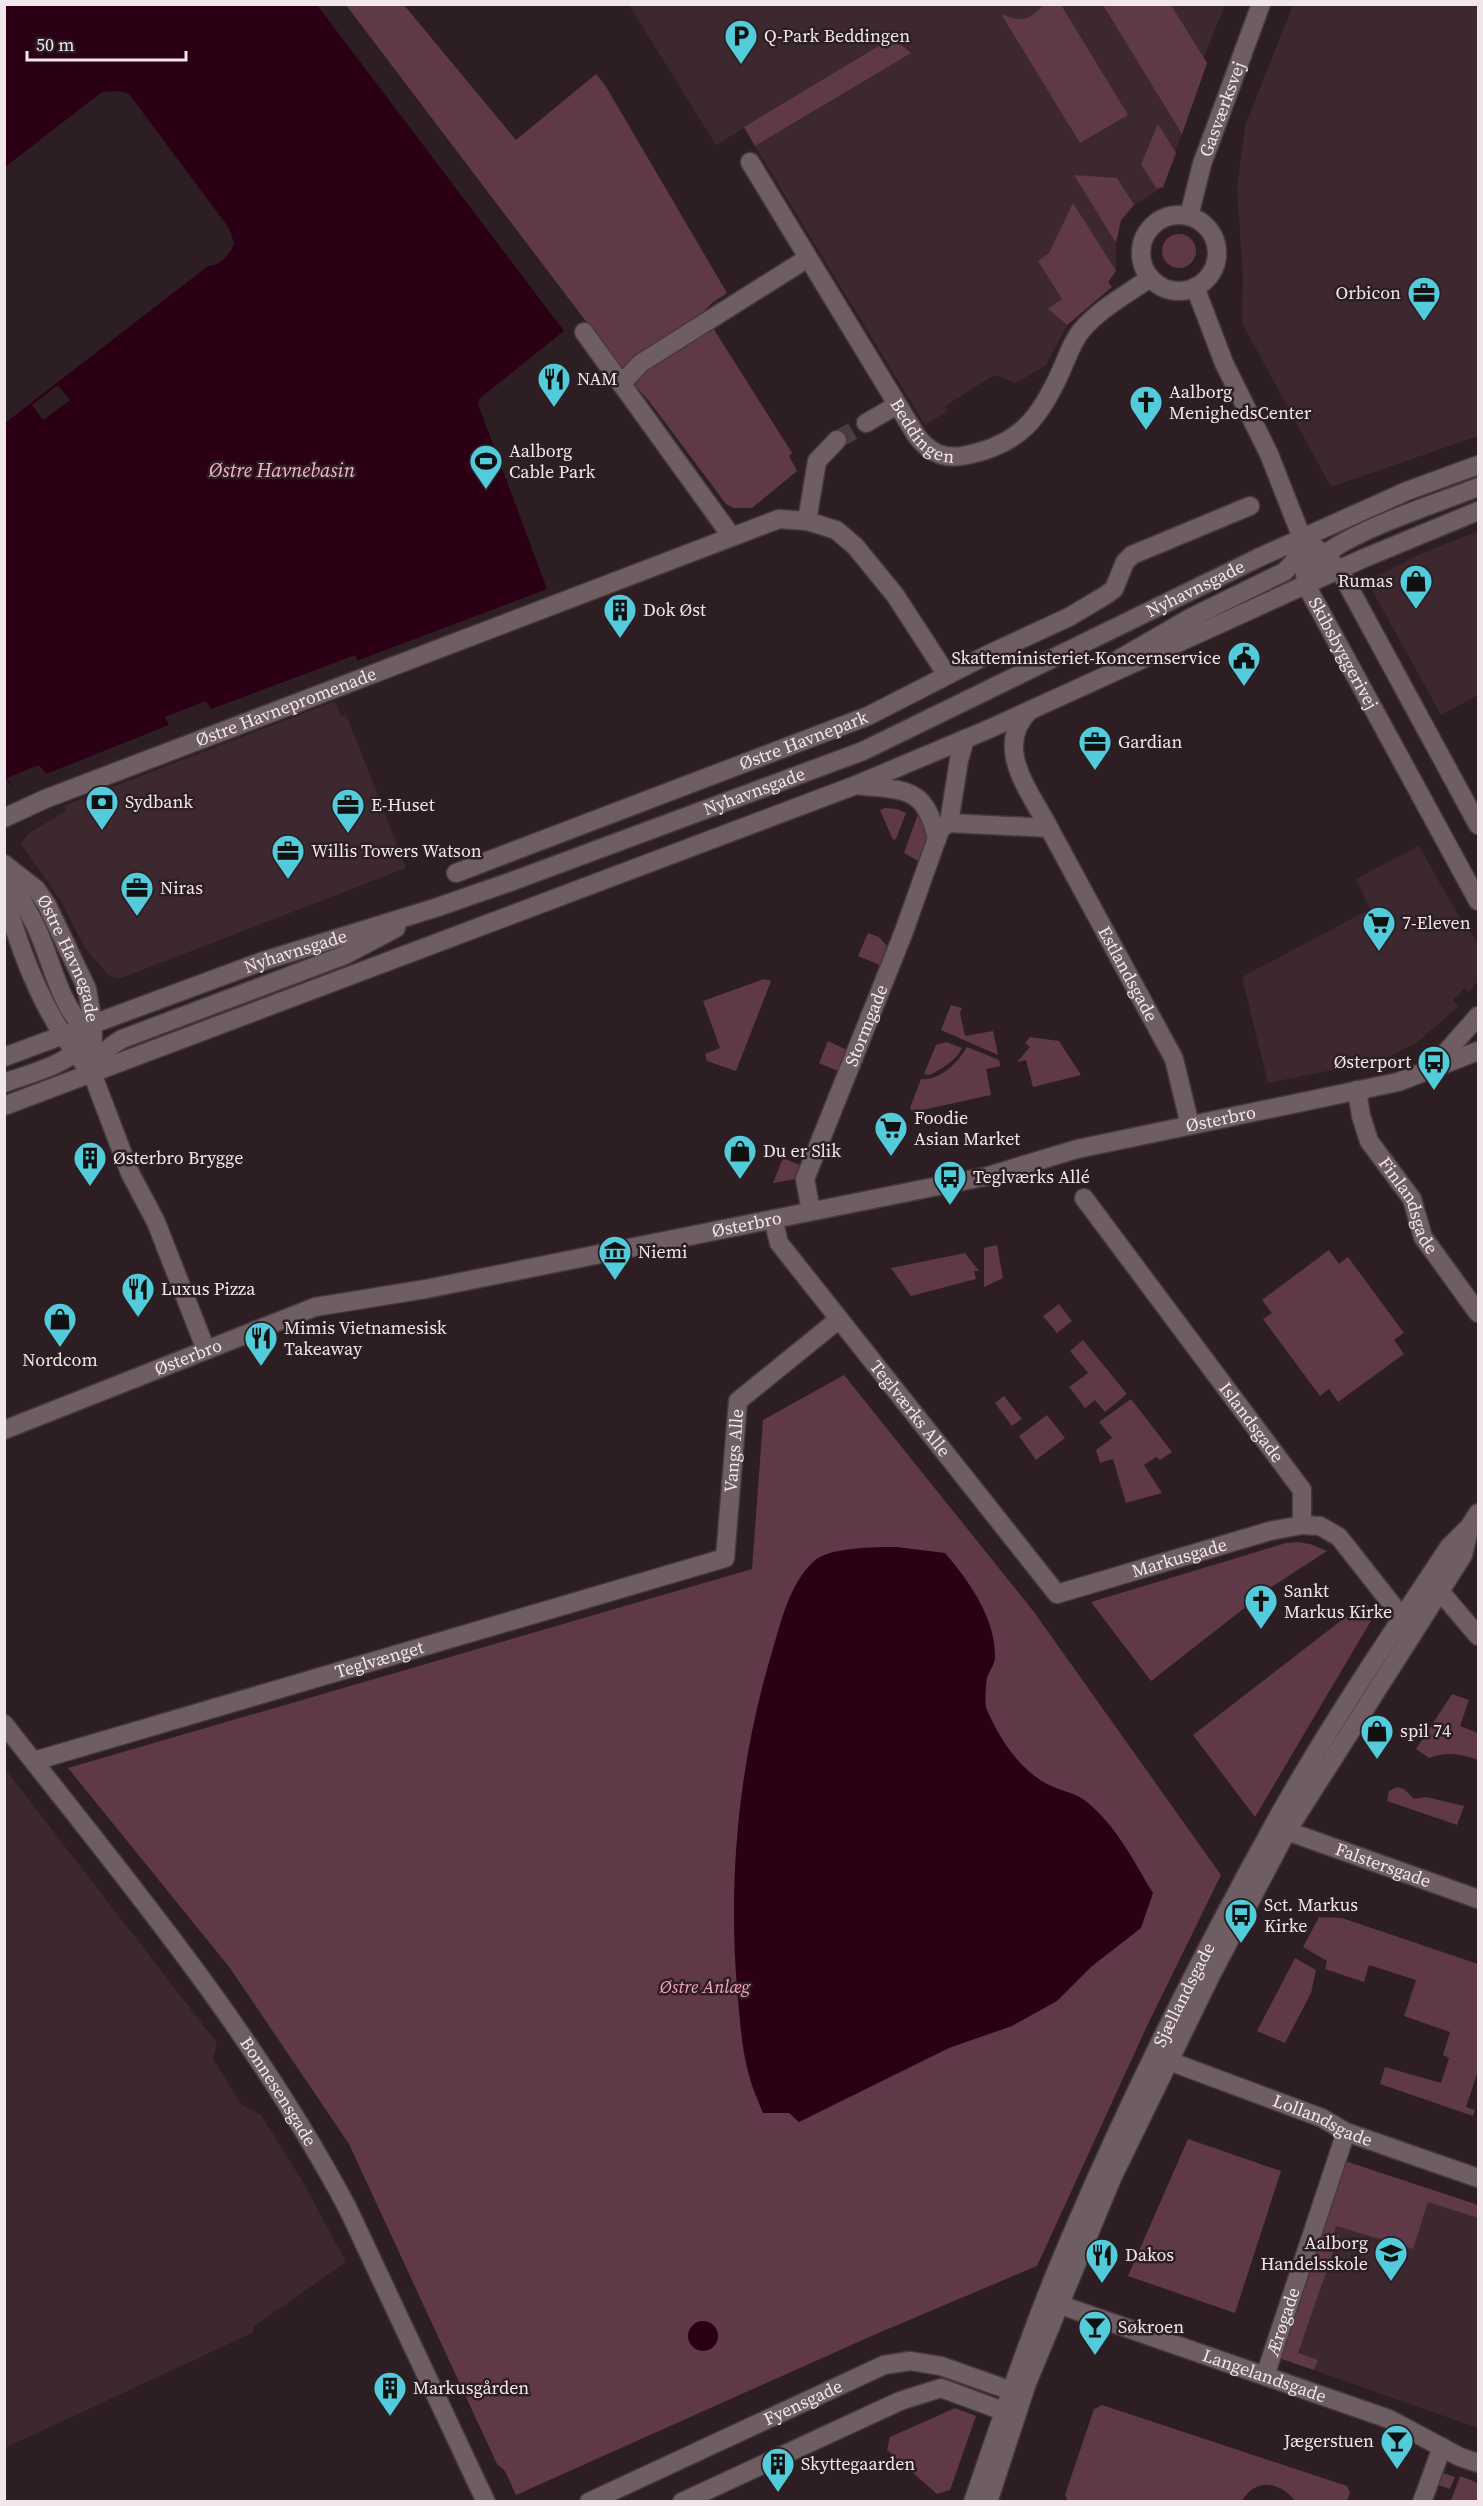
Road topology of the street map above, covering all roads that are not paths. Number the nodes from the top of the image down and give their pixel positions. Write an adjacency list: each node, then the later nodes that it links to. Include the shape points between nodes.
1 (1261, 4): 3 (street, Gasværksvej, via 1202,164)
2 (750, 162): 4 (street, Beddingen)
3 (1189, 216): 5 (street, via 1168,216 1149,229 1141,254); 6 (street, via 1201,222 1216,242 1214,268)
4 (808, 258): 8 (street, via 641,363); 9 (street, Beddingen)
5 (1150, 278): 6 (street, via 1172,291); 9 (street, Beddingen, via 1080,332 1048,399 1030,424 1013,438 965,456 946,457 922,443)
6 (1195, 287): 18 (street)
7 (584, 332): 8 (street)
8 (621, 384): 17 (street)
9 (897, 405): 10 (street)
10 (866, 423)
11 (837, 440): 16 (street, via 817,461)
12 (1479, 465): 18 (street, Nyhavnsgade, via 1407,491)
13 (1479, 487): 19 (street, via 1353,538)
14 (1250, 506): 22 (street, via 1132,555 1125,562 1114,590 1069,617)
15 (1479, 511): 20 (street, Nyhavnsgade)
16 (807, 521): 17 (street, via 778,519); 22 (street, via 836,530 855,546 895,595)
17 (732, 537): 26 (street, Østre Havnepromenade)
18 (1302, 538): 19 (street, Skibsbyggerivej); 21 (street, Skibsbyggerivej); 23 (street, via 1294,562 1284,572 1190,618); 36 (street, Nyhavnsgade, via 863,751)
19 (1324, 554): 20 (street, Skibsbyggerivej); 21 (street, via 1314,563)
20 (1339, 570): 21 (street, Nyhavnsgade); 28 (street, Skibsbyggerivej)
21 (1306, 585): 23 (street, Nyhavnsgade); 35 (street, Skibsbyggerivej)
22 (947, 675): 33 (street, Østre Havnepark, via 858,720)
23 (1028, 711): 24 (street, Nyhavnsgade); 29 (street, Estlandsgade, via 1015,734 1013,756)
24 (965, 739): 25 (street, Nyhavnsgade); 27 (street, Stormgade)
25 (856, 785): 30 (street, via 901,791 920,798); 43 (street, Nyhavnsgade)
26 (4, 818)
27 (949, 823): 29 (street); 30 (street, Stormgade)
28 (1479, 825)
29 (1049, 828): 50 (street, Estlandsgade, via 1174,1059)
30 (937, 839): 52 (street, Stormgade, via 805,1179)
31 (4, 864): 38 (street, Østre Havnegade, via 36,889 53,916 87,989)
32 (4, 872): 38 (street, Østre Havnegade, via 30,914 72,1013)
33 (456, 873)
34 (4, 894): 39 (street, Østre Havnegade, via 45,1004)
35 (1479, 901)
36 (435, 908): 38 (street, Nyhavnsgade, via 263,961); 40 (street, via 345,955)
37 (1479, 1016): 45 (street, Østerbro)
38 (89, 1030): 39 (street, Nyhavnsgade); 40 (street); 42 (street); 46 (street, Østre Havnegade)
39 (62, 1035): 42 (street, Østre Havnegade); 44 (street, Nyhavnsgade)
40 (109, 1047): 43 (street); 46 (street)
41 (1479, 1051): 45 (street, Østerbro)
42 (75, 1054): 46 (street, Østre Havnegade); 47 (street)
43 (139, 1055): 46 (street, Nyhavnsgade)
44 (4, 1057)
45 (1429, 1070): 48 (street, Østerbro, via 1398,1082)
46 (92, 1072): 49 (street, Nyhavnsgade); 56 (street, Østre Havnegade, via 130,1173 156,1222)
47 (4, 1083)
48 (1357, 1090): 50 (street, Østerbro); 54 (street, Finlandsgade, via 1370,1142 1412,1199 1423,1238)
49 (4, 1106)
50 (1190, 1125): 52 (street, Østerbro, via 1077,1149 988,1176)
51 (1084, 1198): 59 (street, Islandsgade, via 1302,1490)
52 (811, 1211): 53 (street, Østerbro)
53 (773, 1219): 55 (street, Teglværks Alle, via 779,1243); 56 (street, Østerbro, via 426,1289 315,1307)
54 (1479, 1313)
55 (838, 1320): 60 (street, Vangs Alle, via 738,1401); 62 (street, Teglværks Alle)
56 (206, 1350): 57 (street, Østerbro)
57 (4, 1430)
58 (1474, 1519): 61 (street, Sjællandsgade, via 1463,1555); 63 (street, Sjællandsgade, via 1449,1546)
59 (1302, 1525): 62 (street, Markusgade); 63 (street, via 1320,1526 1339,1537)
60 (725, 1558): 66 (street, Teglvænget)
61 (1440, 1590): 63 (street, Sjællandsgade); 64 (street)
62 (1057, 1594)
63 (1408, 1625): 67 (street, Sjællandsgade); 72 (street, Sjællandsgade, via 1345,1706 1197,1967 1072,2235)
64 (1479, 1636)
65 (4, 1724): 66 (street, Bonnesensgade)
66 (40, 1759): 78 (street, Bonnesensgade, via 225,2009 326,2168)
67 (1287, 1831): 68 (street, Falstersgade); 69 (street, Sjællandsgade)
68 (1479, 1899)
69 (1168, 2061): 70 (street, Lollandsgade, via 1322,2118); 72 (street, Sjællandsgade)
70 (1346, 2132): 71 (street, Lollandsgade); 73 (street, Ærøgade)
71 (1479, 2178)
72 (1053, 2302): 73 (street, Langelandsgade); 74 (street, Sjællandsgade)
73 (1264, 2376): 76 (street, Langelandsgade, via 1389,2419)
74 (1017, 2393): 75 (street, Sjællandsgade); 79 (street, Fyensgade, via 941,2366 910,2361 884,2365)
75 (1010, 2413): 80 (street, via 941,2388 900,2401); 81 (street, Sjællandsgade); 82 (street, Sjællandsgade)
76 (1442, 2447): 77 (street, Langelandsgade); 83 (street)
77 (1479, 2463)
78 (486, 2502)
79 (589, 2502)
80 (682, 2502)
81 (973, 2502)
82 (988, 2502)
83 (1422, 2502)

